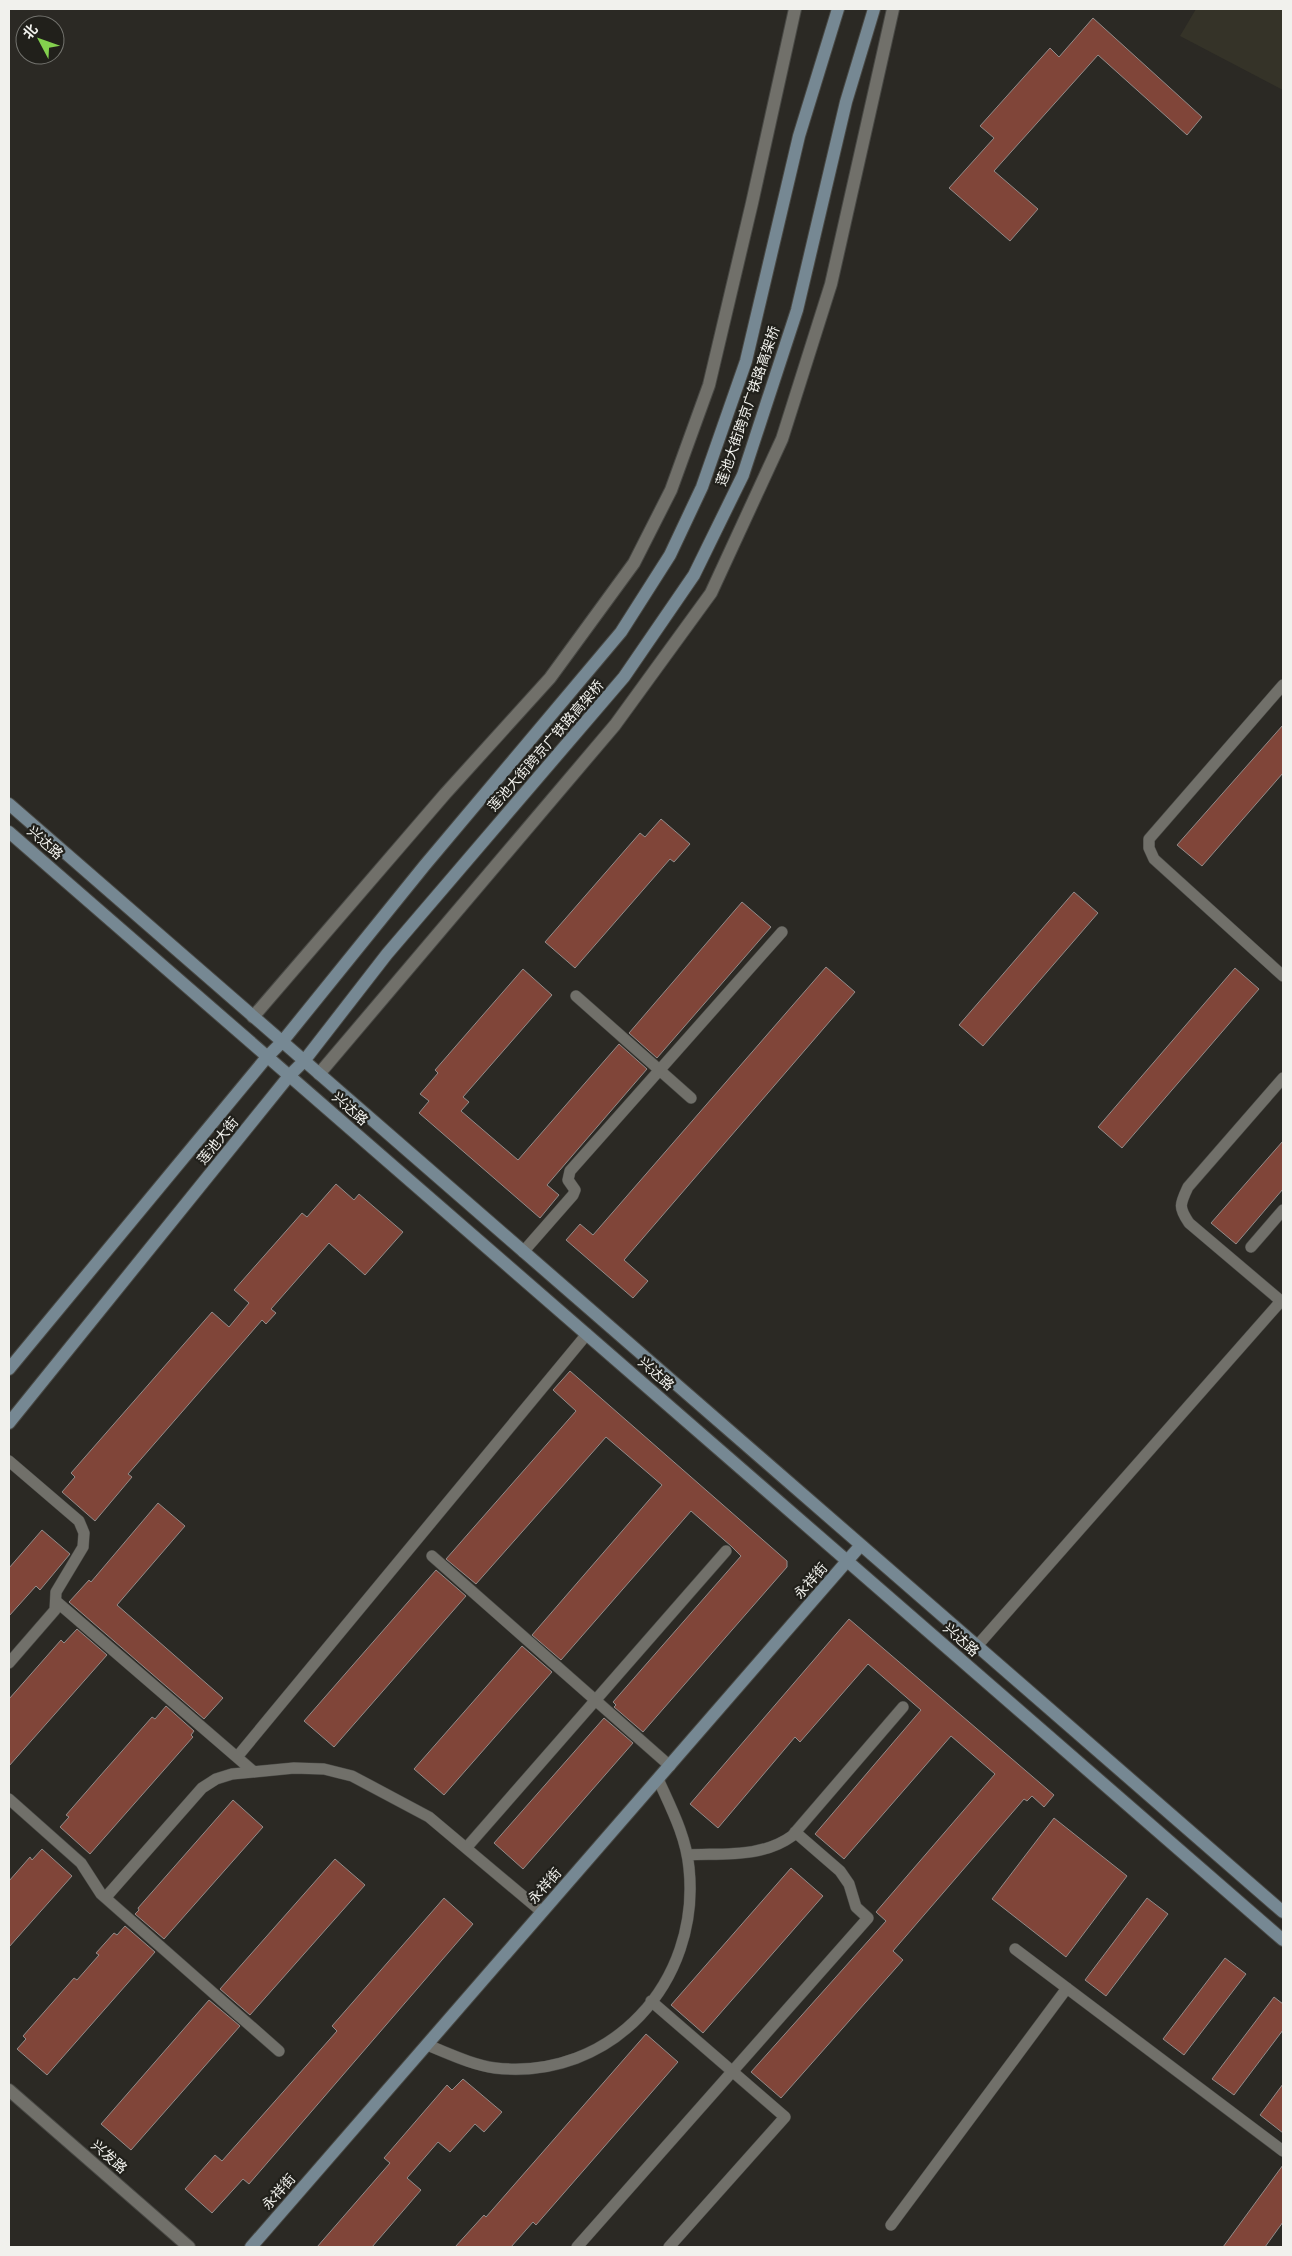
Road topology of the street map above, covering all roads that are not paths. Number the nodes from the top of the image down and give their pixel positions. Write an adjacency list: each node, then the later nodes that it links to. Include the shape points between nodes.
1 (795, 9): 13 (street, via 709,385 671,490 634,563 550,678 445,794)
2 (838, 9): 8 (main road, 莲池大街跨京广铁路高架桥, via 799,136 746,361 698,496 670,555 621,632)
3 (874, 9): 9 (main road, 莲池大街跨京广铁路高架桥, via 846,102 797,310 743,475 694,575 624,677)
4 (893, 9): 18 (street, via 825,302 782,439 711,593 616,725)
5 (1283, 685): 11 (lane, via 1149,839 1149,848 1154,859)
6 (9, 804): 13 (main road, 兴达路)
7 (9, 832): 15 (main road, 兴达路)
8 (434, 855): 14 (main road, 莲池大街)
9 (451, 879): 16 (main road, 莲池大街, via 387,954)
10 (782, 932): 17 (lane)
11 (1283, 976)
12 (576, 996): 17 (lane)
13 (253, 1017): 14 (main road, 兴达路)
14 (282, 1042): 15 (main road, 莲池大街); 16 (main road, 兴达路)
15 (267, 1057): 19 (main road, 兴达路); 26 (main road, 莲池大街)
16 (304, 1061): 18 (main road, 兴达路); 19 (main road, 莲池大街)
17 (660, 1070): 21 (lane); 24 (lane, via 570,1170 568,1180 575,1190 573,1195)
18 (319, 1074): 24 (main road, 兴达路)
19 (290, 1076): 25 (main road, 兴达路); 27 (main road, 莲池大街)
20 (1283, 1078): 34 (lane, via 1188,1187 1180,1202 1189,1223 1281,1301)
21 (691, 1098)
22 (1283, 1210): 23 (lane)
23 (1251, 1247)
24 (524, 1252): 29 (main road, 兴达路)
25 (587, 1334): 32 (main road, 兴达路); 38 (lane)
26 (9, 1369)
27 (9, 1423)
28 (9, 1460): 33 (lane, via 78,1521 84,1533 83,1547 56,1592)
29 (861, 1546): 32 (main road, 永祥街); 34 (main road, 兴达路)
30 (726, 1552): 36 (lane)
31 (432, 1556): 36 (lane)
32 (848, 1561): 39 (main road, 永祥街); 49 (main road, 兴达路)
33 (57, 1602): 35 (lane, via 55,1610); 38 (lane)
34 (977, 1646): 48 (main road, 兴达路)
35 (9, 1663)
36 (595, 1700): 39 (lane); 44 (lane)
37 (903, 1707): 43 (lane)
38 (237, 1757): 40 (lane)
39 (670, 1766): 41 (main road, 永祥街)
40 (254, 1772): 44 (lane, via 324,1769 352,1776 429,1817); 46 (lane, via 232,1774 202,1788)
41 (658, 1779): 45 (lane, via 682,1834); 47 (main road, 永祥街)
42 (9, 1799): 46 (lane, via 82,1863)
43 (795, 1832): 45 (lane, via 780,1845 767,1850); 55 (lane, via 840,1871 849,1884 856,1907 868,1918)
44 (466, 1847): 47 (lane)
45 (687, 1855): 52 (lane, via 690,1868 682,1948 670,1977)
46 (106, 1898): 54 (lane)
47 (542, 1912): 53 (main road, 永祥街)
48 (1283, 1912)
49 (1283, 1940)
50 (1015, 1949): 51 (lane)
51 (1066, 1988): 57 (lane); 58 (lane)
52 (651, 2001): 53 (lane, via 622,2032 594,2052 563,2064 524,2069 493,2068); 55 (lane)
53 (427, 2045): 60 (main road, 永祥街)
54 (279, 2051)
55 (732, 2071): 61 (lane); 62 (lane, via 785,2116)
56 (9, 2090): 59 (street, 兴发路)
57 (1283, 2151)
58 (891, 2225)
59 (189, 2247)
60 (251, 2247)
61 (577, 2247)
62 (669, 2247)

